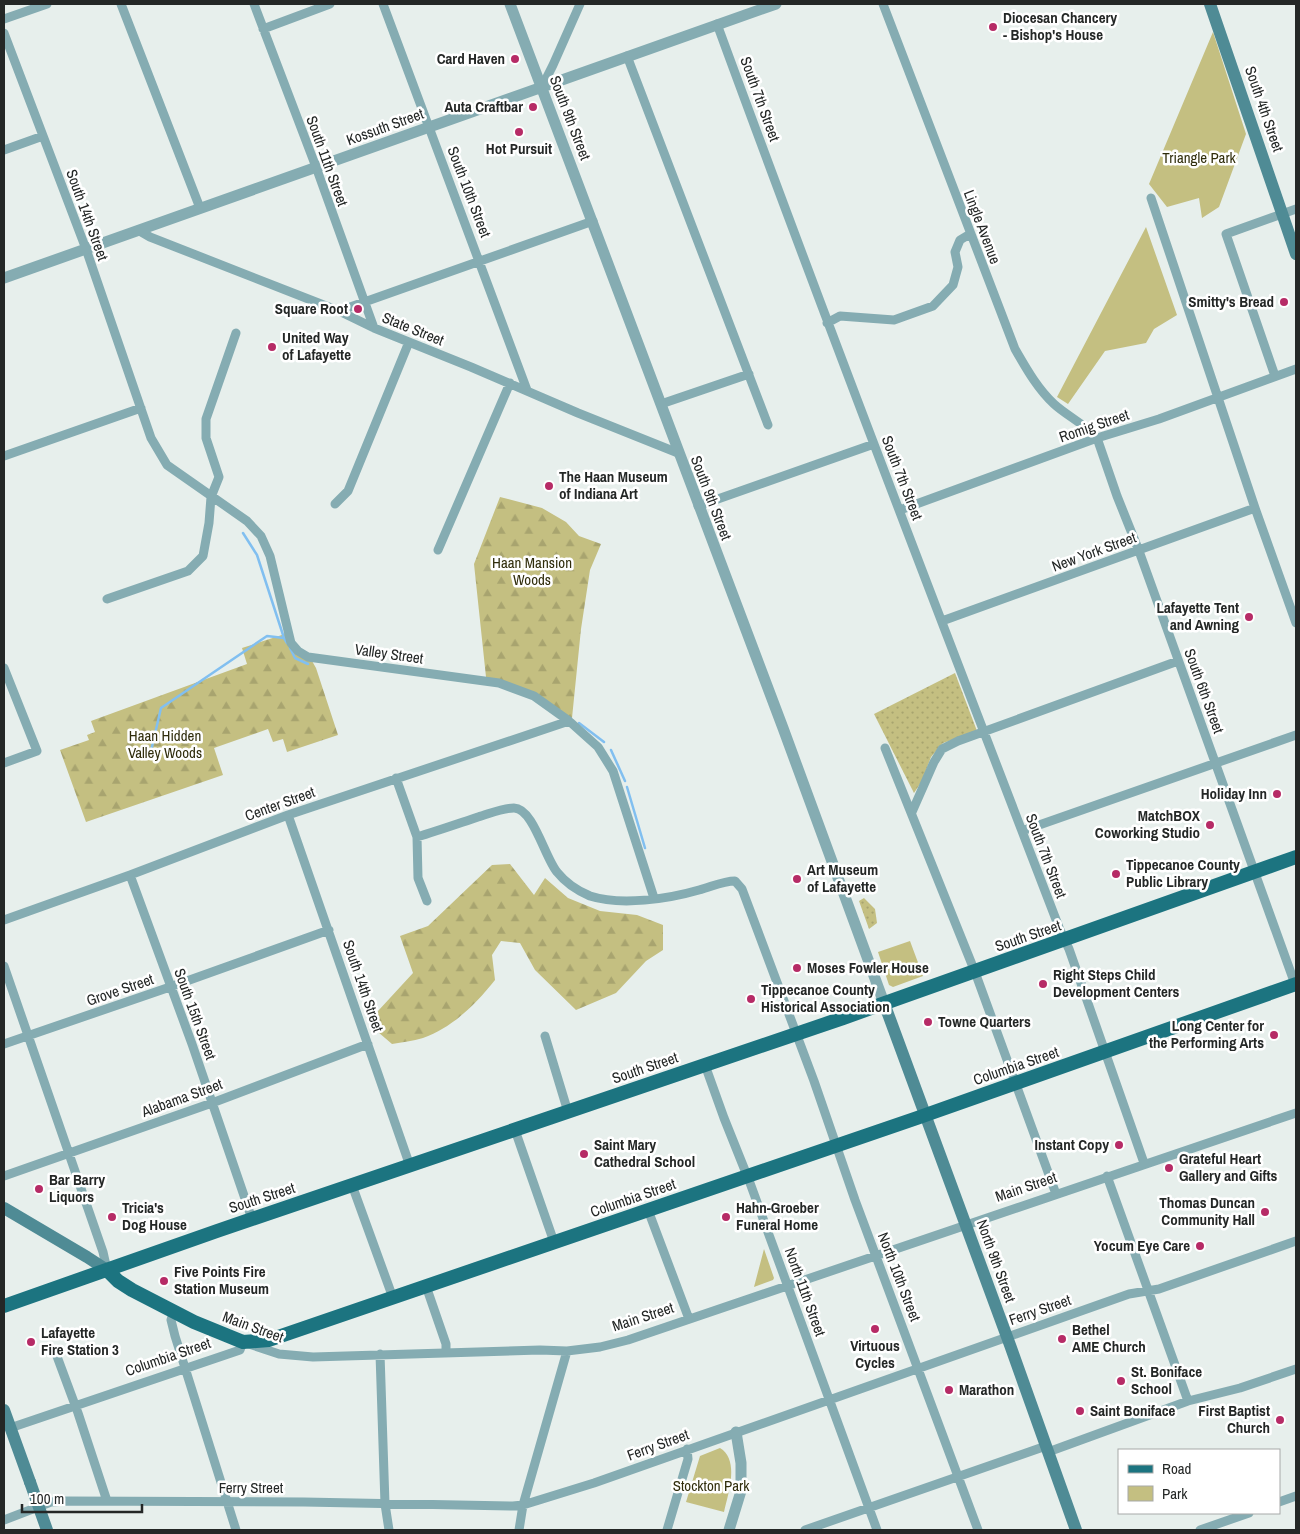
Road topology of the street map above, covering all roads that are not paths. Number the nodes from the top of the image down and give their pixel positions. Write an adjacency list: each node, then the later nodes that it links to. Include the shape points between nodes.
1 (47, 4): 11 (street)
2 (121, 4): 22 (street)
3 (254, 4): 13 (street, South 11th Street)
4 (330, 4): 13 (street)
5 (384, 4): 17 (street, South 10th Street)
6 (510, 4): 16 (street, South 9th Street)
7 (580, 4): 16 (street)
8 (776, 4): 12 (street, Kossuth Street)
9 (883, 4): 27 (street, Lingle Avenue)
10 (1210, 4): 24 (main road, South 4th Street)
11 (4, 19)
12 (718, 24): 15 (street, Kossuth Street); 34 (street, South 7th Street)
13 (263, 29): 20 (street, South 11th Street)
14 (4, 33): 18 (street, South 14th Street)
15 (627, 56): 16 (street, Kossuth Street); 39 (street)
16 (542, 87): 17 (street, Kossuth Street); 25 (street, South 9th Street)
17 (430, 127): 20 (street, Kossuth Street); 30 (street, South 10th Street)
18 (43, 136): 19 (street); 28 (street, South 14th Street)
19 (4, 150)
20 (316, 167): 22 (street, Kossuth Street); 32 (street, South 11th Street)
21 (1151, 198): 43 (street)
22 (200, 208): 26 (street, Kossuth Street)
23 (1296, 209): 24 (street)
24 (1282, 214): 29 (main road, South 4th Street); 40 (street, via 1226,234)
25 (593, 221): 30 (street); 44 (street, South 9th Street)
26 (138, 230): 28 (street, Kossuth Street); 33 (street, State Street)
27 (970, 234): 34 (street, via 960,240 955,252 958,268 953,286 933,306 894,320 840,316); 47 (street, Lingle Avenue, via 1014,349 1035,383 1053,403)
28 (86, 249): 31 (street, Kossuth Street); 45 (street, South 14th Street)
29 (1296, 254)
30 (480, 261): 32 (street); 42 (street, South 10th Street)
31 (4, 278)
32 (364, 303): 33 (street); 35 (street, South 11th Street)
33 (339, 311): 35 (street, State Street)
34 (827, 323): 48 (street, South 7th Street)
35 (374, 328): 37 (street, State Street)
36 (236, 333): 51 (street, via 206,419 206,438 219,477)
37 (409, 342): 41 (street, State Street); 52 (street, via 348,491)
38 (1296, 369): 40 (street, Romig Street)
39 (748, 374): 44 (street); 46 (street)
40 (1275, 376): 43 (street, Romig Street)
41 (510, 383): 42 (street, State Street); 56 (street)
42 (527, 390): 49 (street, State Street)
43 (1219, 397): 47 (street, Romig Street); 54 (street)
44 (661, 404): 49 (street, South 9th Street)
45 (141, 408): 50 (street); 51 (street, Valley Street, via 151,438 167,465)
46 (768, 425)
47 (1096, 437): 55 (street, Romig Street); 57 (street, South 6th Street)
48 (874, 444): 53 (street); 55 (street, South 7th Street)
49 (678, 452): 53 (street, South 9th Street)
50 (4, 456)
51 (211, 497): 58 (street, via 203,556 188,571); 63 (street, Valley Street, via 247,520 261,536 270,556 291,643 298,651 308,657 499,683 534,696)
52 (335, 504)
53 (698, 506): 86 (street, South 9th Street)
54 (1255, 508): 57 (street, New York Street); 60 (street)
55 (900, 510): 59 (street, South 7th Street)
56 (438, 550)
57 (1139, 551): 59 (street, New York Street); 61 (street, South 6th Street)
58 (107, 599)
59 (942, 621): 64 (street, South 7th Street)
60 (1296, 623)
61 (1178, 661): 64 (street); 68 (street, South 6th Street)
62 (4, 668): 67 (street, via 37,751)
63 (569, 721): 69 (street, Center Street); 77 (street, Valley Street, via 598,747 613,770)
64 (984, 732): 70 (street, via 942,749); 72 (street, South 7th Street)
65 (1296, 735): 68 (street)
66 (885, 748): 70 (street)
67 (4, 763)
68 (1216, 763): 72 (street); 75 (street, South 6th Street)
69 (396, 778): 71 (street, Center Street); 73 (street)
70 (912, 812): 83 (street)
71 (288, 815): 76 (street, Center Street); 80 (street, South 14th Street)
72 (1022, 831): 81 (street, South 7th Street)
73 (417, 837): 77 (street, via 507,808 517,808 529,818 556,872 574,888 590,896 622,901); 78 (street, via 418,878)
74 (1296, 858): 75 (main road, South Street)
75 (1254, 872): 81 (main road, South Street); 84 (street, South 6th Street)
76 (130, 875): 79 (street, Center Street); 85 (street, South 15th Street)
77 (654, 898): 87 (street, via 736,881 742,889)
78 (427, 902)
79 (4, 920)
80 (329, 930): 85 (street, Grove Street); 91 (street, South 14th Street)
81 (1065, 940): 83 (main road, South Street); 92 (street, South 7th Street)
82 (4, 966): 88 (street)
83 (975, 972): 86 (main road, South Street); 94 (street)
84 (1296, 985): 92 (main road, Columbia Street)
85 (170, 987): 88 (street, Grove Street); 95 (street, South 15th Street)
86 (884, 1003): 87 (main road, South Street); 98 (main road, North 9th Street)
87 (796, 1033): 93 (main road, South Street); 100 (street, North 10th Street)
88 (29, 1035): 90 (street, Grove Street); 101 (street)
89 (544, 1036): 96 (street)
90 (4, 1044)
91 (368, 1044): 95 (street, Alabama Street); 103 (street, South 14th Street)
92 (1104, 1052): 94 (main road, Columbia Street); 102 (street, South 7th Street)
93 (705, 1065): 96 (main road, South Street); 105 (street, North 11th Street)
94 (1016, 1083): 98 (main road, Columbia Street); 108 (street)
95 (212, 1103): 101 (street, Alabama Street); 111 (street, South 15th Street)
96 (568, 1112): 99 (main road, South Street)
97 (1296, 1113): 102 (street, Main Street)
98 (926, 1114): 100 (main road, Columbia Street); 112 (main road, North 9th Street)
99 (515, 1130): 103 (main road, South Street); 114 (street)
100 (836, 1145): 105 (main road, Columbia Street); 115 (street, North 10th Street)
101 (69, 1153): 104 (street, Alabama Street); 116 (street)
102 (1144, 1163): 106 (street, Main Street)
103 (410, 1166): 107 (main road, South Street)
104 (4, 1176)
105 (747, 1176): 110 (main road, Columbia Street); 117 (street, North 11th Street)
106 (1107, 1176): 108 (street, Main Street); 119 (street)
107 (352, 1186): 111 (main road, South Street); 120 (street)
108 (1056, 1194): 112 (street, Main Street)
109 (4, 1208): 116 (main road, Main Street)
110 (648, 1210): 114 (main road, Columbia Street); 123 (street)
111 (252, 1219): 116 (main road, South Street)
112 (966, 1224): 115 (street, Main Street); 125 (main road, North 9th Street)
113 (1296, 1241): 119 (street, Ferry Street, via 1159,1289)
114 (554, 1242): 118 (main road, Columbia Street)
115 (876, 1255): 117 (street, Main Street); 132 (street, North 10th Street)
116 (107, 1270): 121 (main road, South Street); 122 (main road, Main Street, via 132,1290)
117 (788, 1285): 123 (street, Main Street); 135 (street, North 11th Street)
118 (426, 1286): 120 (main road, Columbia Street); 129 (street)
119 (1148, 1290): 125 (street, Ferry Street); 136 (street)
120 (393, 1298): 124 (main road, Columbia Street)
121 (4, 1306)
122 (174, 1311): 126 (main road, Main Street); 133 (street, via 171,1320)
123 (689, 1319): 128 (street, Main Street, via 600,1347)
124 (282, 1336): 126 (main road, Columbia Street); 131 (street, via 283,1347)
125 (1007, 1337): 132 (street, Ferry Street); 142 (main road, North 9th Street)
126 (243, 1342): 131 (street, Main Street, via 279,1354); 133 (street, Columbia Street, via 240,1350)
127 (55, 1351): 137 (street)
128 (567, 1351): 129 (street, Main Street); 149 (street)
129 (446, 1352): 130 (street, Main Street)
130 (380, 1354): 131 (street, Main Street); 148 (street)
131 (293, 1355)
132 (918, 1367): 135 (street, Ferry Street); 143 (street, North 10th Street)
133 (185, 1368): 137 (street, Columbia Street); 146 (street)
134 (1296, 1369): 136 (street)
135 (829, 1399): 140 (street, Ferry Street); 150 (street, North 11th Street)
136 (1188, 1401): 142 (street)
137 (75, 1406): 139 (street, Columbia Street); 145 (street)
138 (4, 1410): 139 (main road)
139 (10, 1428): 153 (main road, bridge)
140 (736, 1432): 141 (street, Ferry Street); 158 (street, via 741,1463 740,1491)
141 (687, 1449): 149 (street, Ferry Street); 157 (street, via 688,1459)
142 (1047, 1449): 143 (street); 162 (main road, North 9th Street)
143 (958, 1478): 150 (street); 161 (street, North 10th Street)
144 (1296, 1496): 147 (street)
145 (107, 1501): 146 (street, Ferry Street); 152 (street, Ferry Street, via 51,1502)
146 (228, 1502): 148 (street, Ferry Street); 154 (street)
147 (1280, 1502)
148 (385, 1504): 149 (street, Ferry Street); 155 (street)
149 (523, 1505): 156 (street)
150 (869, 1508): 159 (street); 160 (street, North 11th Street)
151 (1245, 1514): 163 (street)
152 (4, 1520)
153 (48, 1530)
154 (236, 1530)
155 (390, 1530)
156 (519, 1530)
157 (667, 1530)
158 (729, 1530)
159 (805, 1530)
160 (877, 1530)
161 (978, 1530)
162 (1076, 1530)
163 (1200, 1530)

